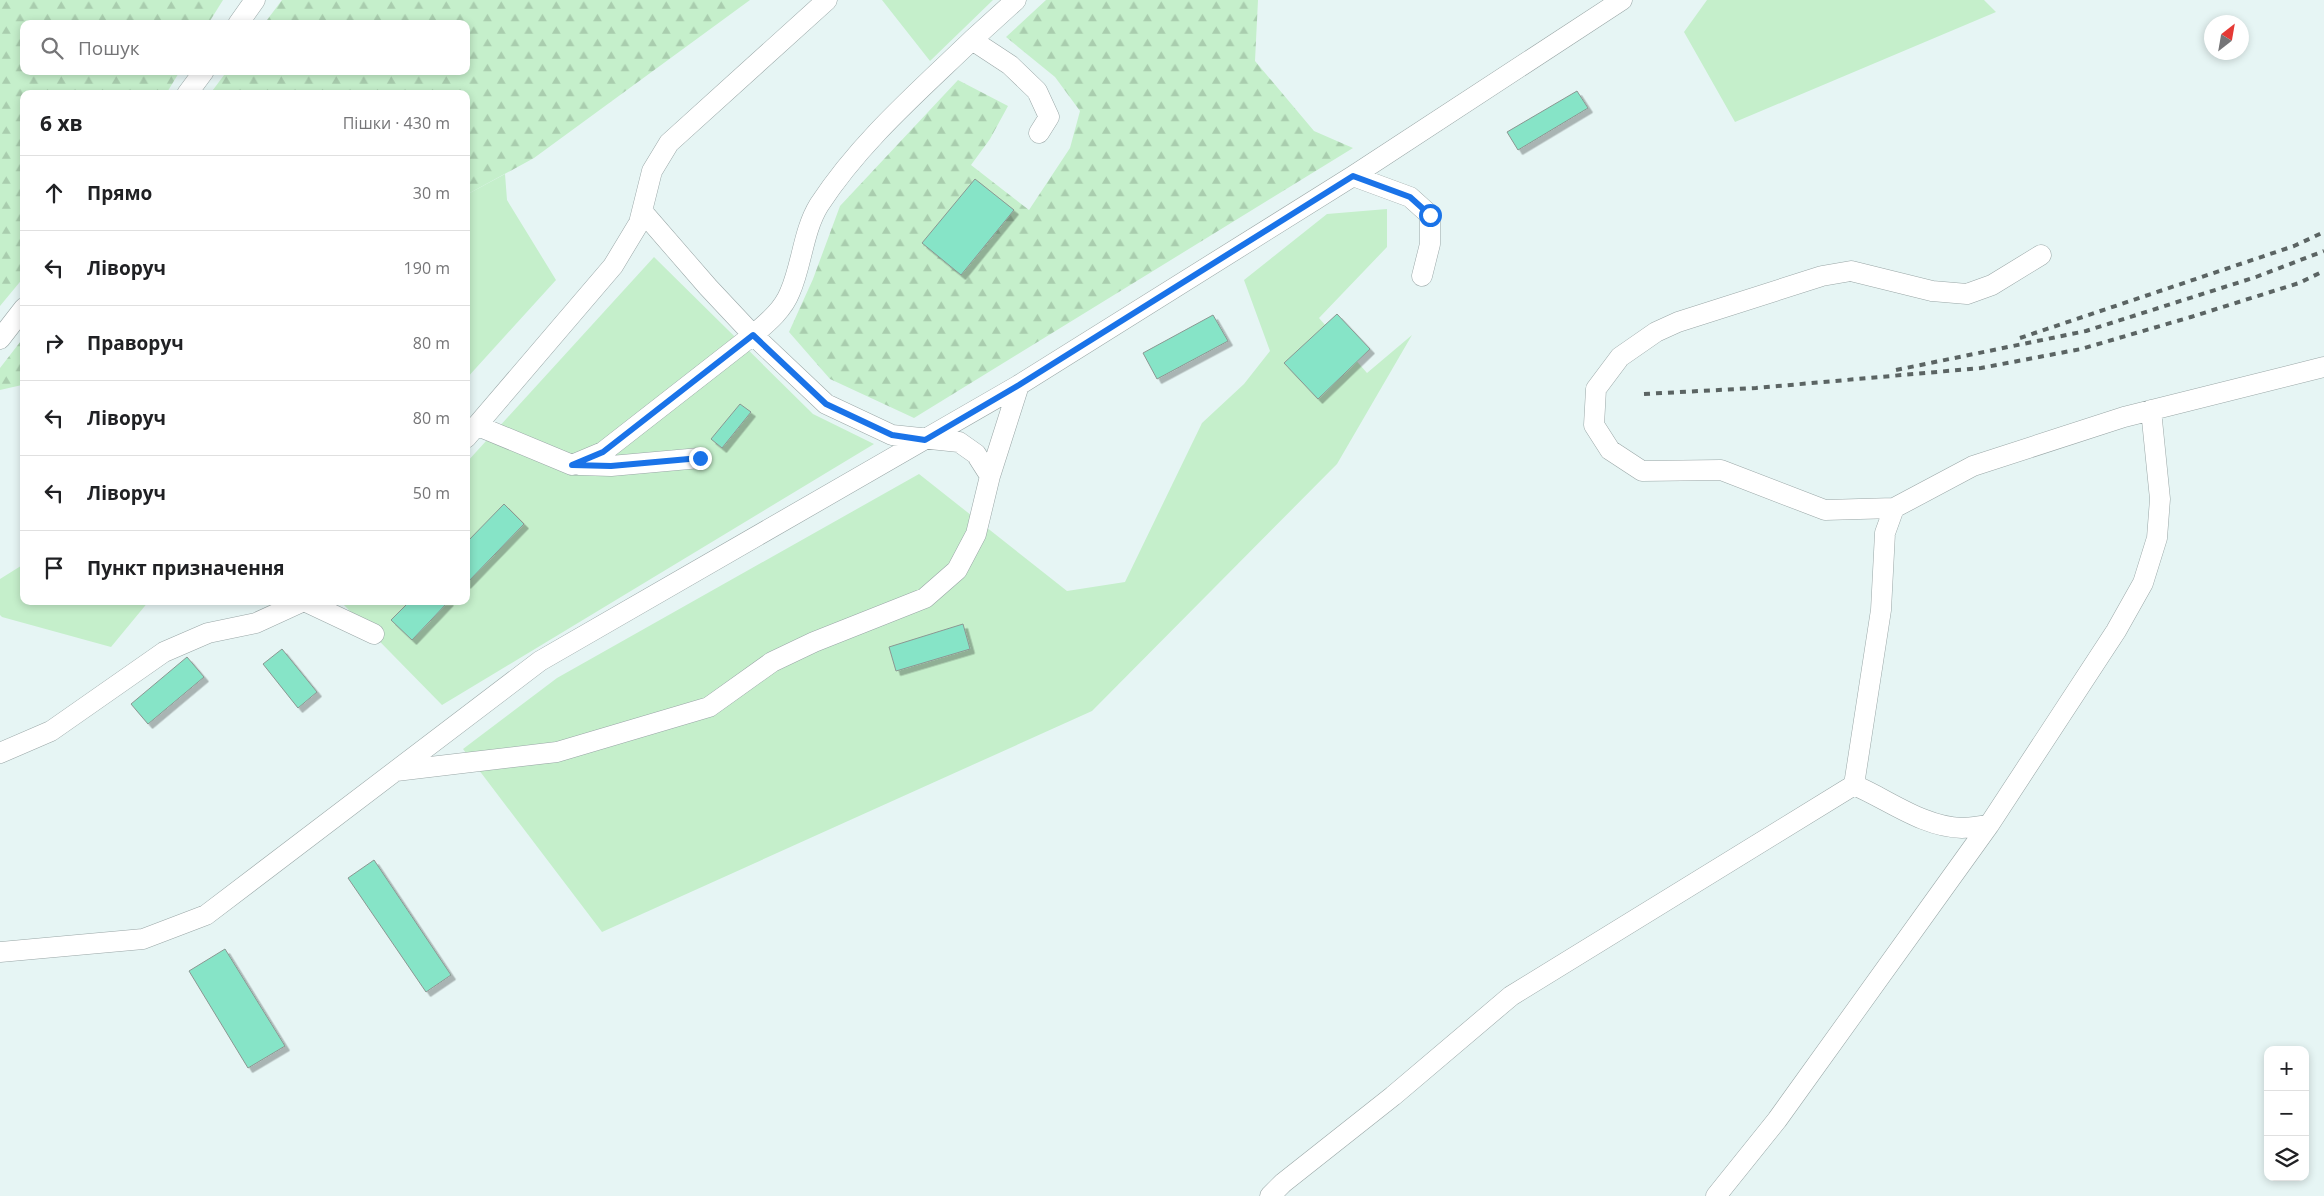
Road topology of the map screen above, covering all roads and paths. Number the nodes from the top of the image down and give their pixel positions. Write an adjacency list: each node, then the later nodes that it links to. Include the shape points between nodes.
1 (256, 0): 5 (lane)
2 (827, 0): 11 (lane, via 669,143 652,171)
3 (1016, 0): 6 (lane)
4 (1622, 0): 10 (lane)
5 (241, 20)
6 (972, 40): 9 (lane, via 1010,65 1037,91 1050,117); 15 (lane, via 865,144 818,207 790,292 777,313)
7 (201, 75): 8 (lane)
8 (190, 90)
9 (1039, 133)
10 (1353, 176): 13 (lane, via 1410,197 1430,215 1430,244); 18 (lane)
11 (642, 211): 15 (lane); 20 (lane, via 613,266)
12 (2042, 255): 25 (lane, via 1992,285 1967,294 1932,291 1851,271 1822,276 1656,332 1620,357 1596,389 1594,425 1610,450 1642,471 1721,470 1826,510)
13 (1422, 276)
14 (20, 313): 16 (lane)
15 (753, 335): 21 (lane, via 826,404 892,435); 23 (lane, via 603,452)
16 (0, 339)
17 (2324, 367): 19 (lane)
18 (1019, 385): 21 (lane); 24 (lane)
19 (2151, 410): 25 (lane, via 1973,466); 32 (lane, via 2160,499 2157,538 2143,583)
20 (472, 432): 23 (lane)
21 (925, 440): 24 (lane, via 959,442 976,454); 30 (lane, via 540,661)
22 (700, 458): 23 (lane, via 611,466)
23 (572, 465)
24 (990, 476): 30 (lane, via 976,534 957,570 925,598 772,662 709,707 557,752)
25 (1894, 508): 31 (lane, via 1884,533 1881,610)
26 (296, 605): 29 (lane, via 256,624 208,633 164,652 51,731)
27 (312, 605): 28 (lane)
28 (374, 634)
29 (0, 753)
30 (394, 771): 33 (lane, via 206,915 142,939)
31 (1854, 785): 32 (lane, via 1926,822 1962,828); 34 (lane, via 1511,996)
32 (1989, 825): 35 (lane, via 1777,1120)
33 (0, 952)
34 (1270, 1196)
35 (1716, 1196)

